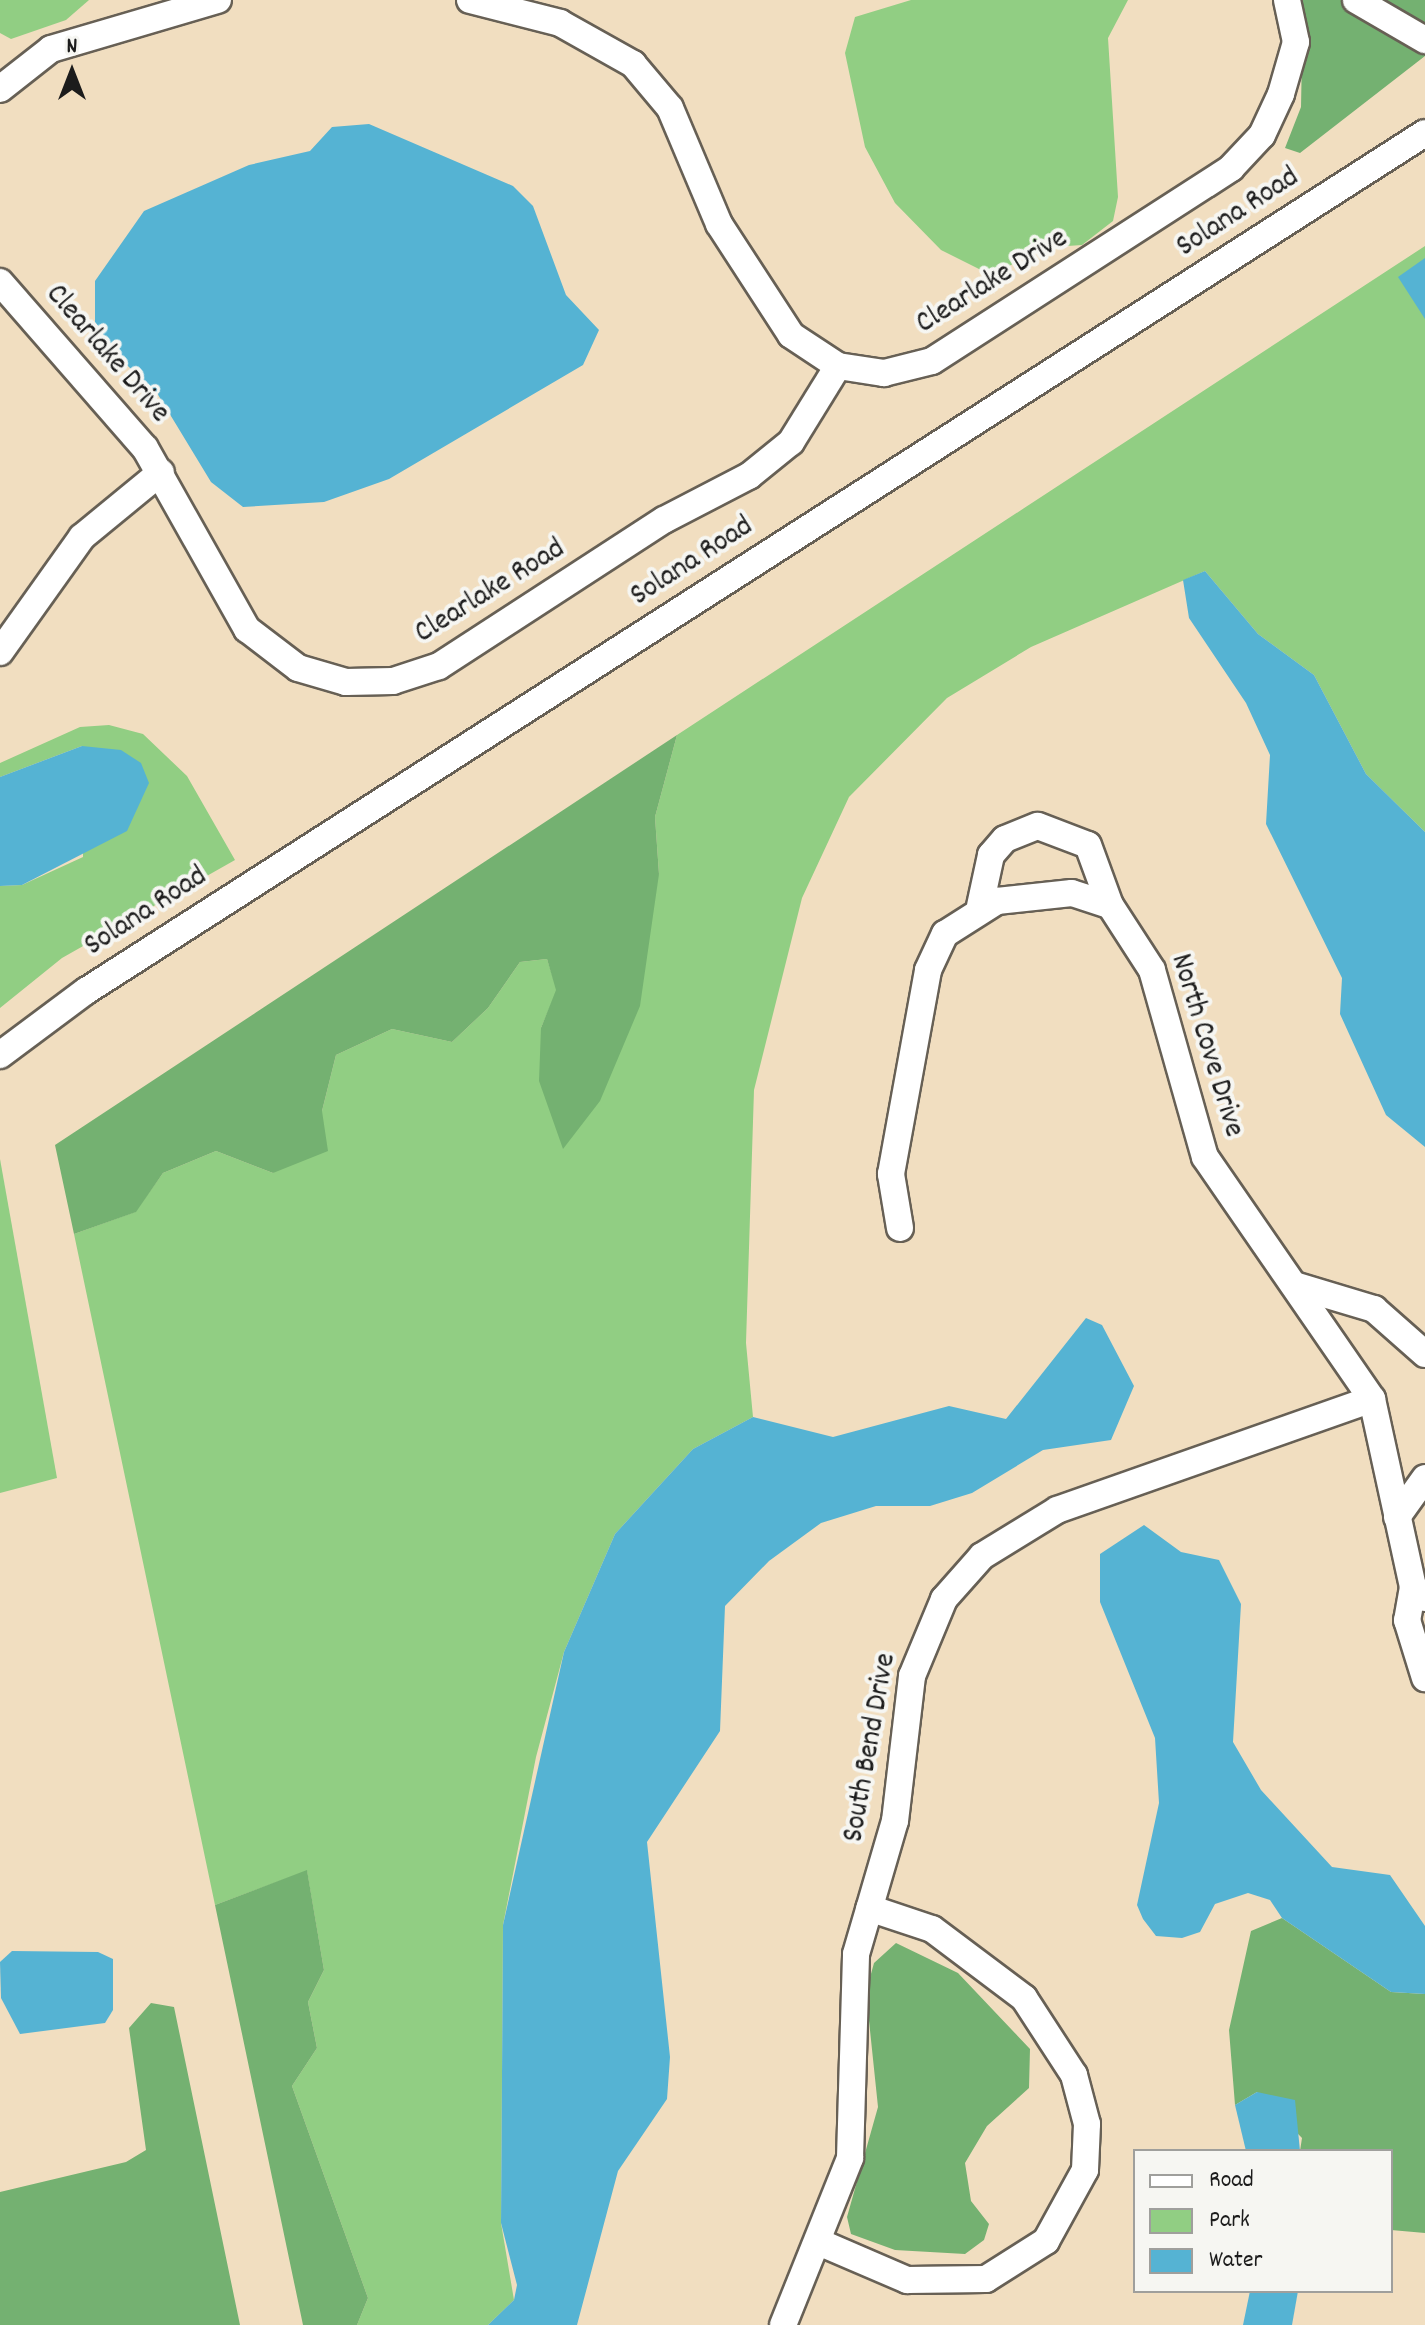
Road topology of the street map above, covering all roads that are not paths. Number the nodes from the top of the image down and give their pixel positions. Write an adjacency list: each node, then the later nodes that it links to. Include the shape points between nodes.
1 (218, 0): 6 (street, via 51,49)
2 (470, 0): 9 (street, Clearlake Drive, via 560,23 633,64 670,108 719,224 779,319 806,348)
3 (1287, 0): 9 (street, Clearlake Drive, via 1296,42 1281,94 1262,135 1231,168 932,361 884,373)
4 (1356, 0): 5 (street)
5 (1425, 40)
6 (0, 89)
7 (1425, 133): 14 (street, Solana Road, via 99,982)
8 (0, 282): 10 (street, Clearlake Drive)
9 (838, 366): 10 (street, Clearlake Road, via 806,424 768,463 664,520 439,666 393,681 322,677 265,647 232,608)
10 (161, 472): 11 (street, via 82,537)
11 (0, 652)
12 (1110, 905): 13 (street, via 1072,893); 13 (street, North Cove Drive, via 1088,845 1038,826 1005,839 991,855); 16 (street, North Cove Drive, via 1152,970 1205,1157)
13 (980, 906): 15 (street, via 945,934 928,970 891,1174)
14 (0, 1055)
15 (900, 1228)
16 (1294, 1285): 17 (street, via 1374,1309); 18 (street, North Cove Drive)
17 (1425, 1354)
18 (1372, 1399): 20 (street, North Cove Drive); 23 (street, South Bend Drive, via 1057,1510 1005,1538 961,1577 930,1624 912,1676 895,1821)
19 (1425, 1478): 20 (street)
20 (1397, 1517): 21 (street, North Cove Drive)
21 (1419, 1593): 22 (street, North Cove Drive, via 1407,1620)
22 (1425, 1678)
23 (869, 1908): 24 (street, South Bend Drive, via 851,1991 850,2158); 24 (street, via 932,1929 1024,1998 1074,2075 1087,2124 1085,2170 1046,2241 986,2279 907,2280)
24 (821, 2243): 26 (street, South Bend Drive)
25 (758, 2325): 26 (street, South Bend Drive)
26 (782, 2325)

